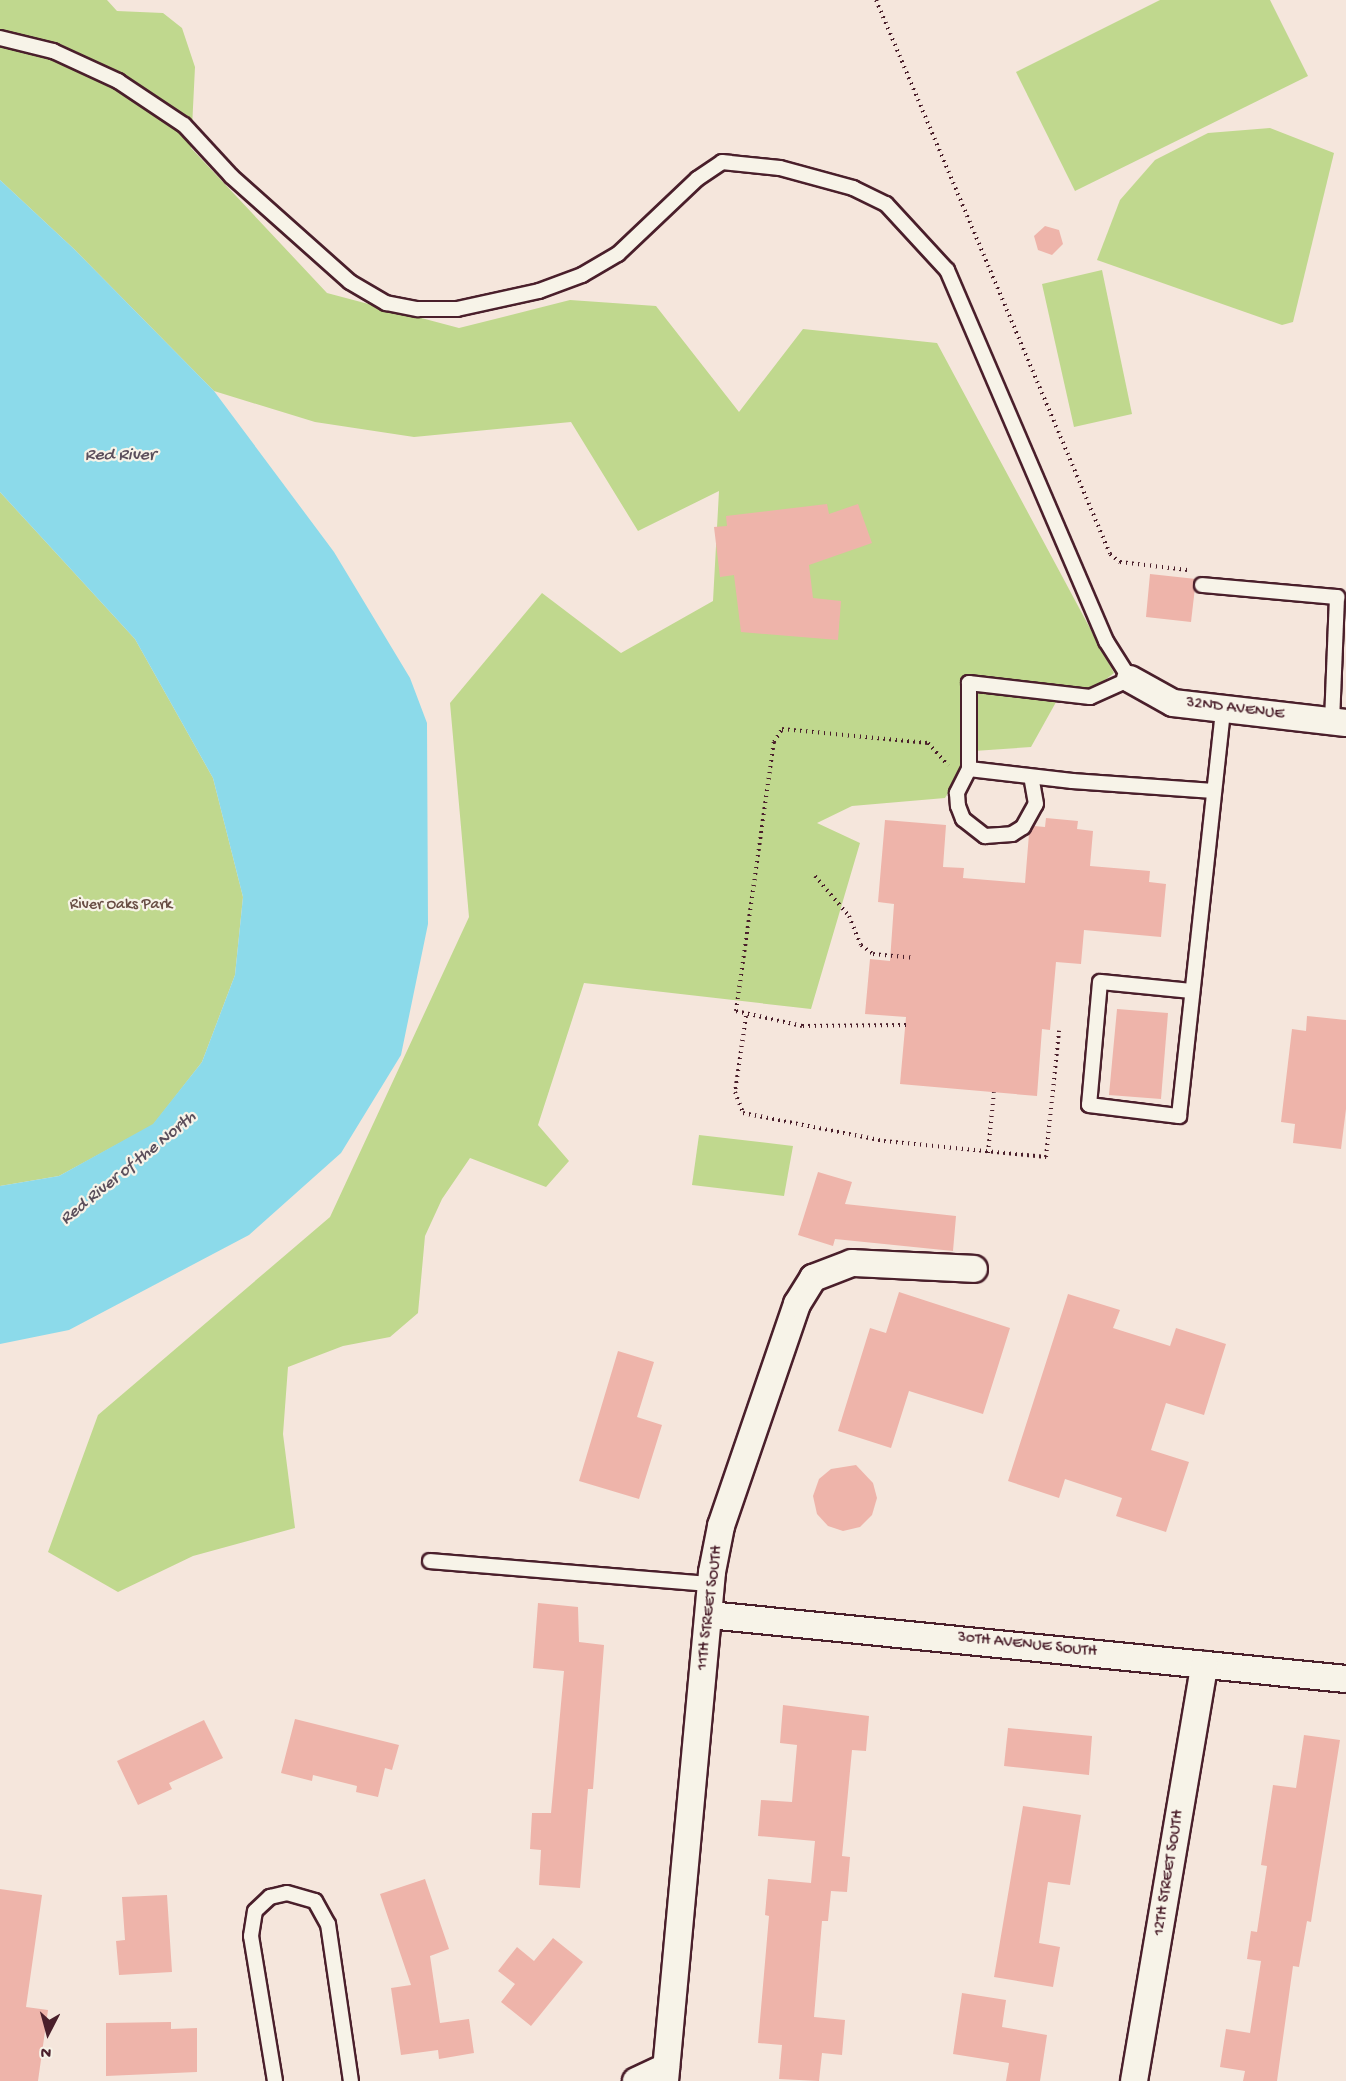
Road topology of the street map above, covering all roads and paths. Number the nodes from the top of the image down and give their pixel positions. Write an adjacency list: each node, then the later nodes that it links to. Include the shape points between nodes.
1 (876, 0): 3 (path, via 1110,554 1120,562 1199,572)
2 (0, 38): 4 (lane, via 53,51 118,81 184,125 231,176 350,282 386,303 418,309 457,309 539,291 582,275 618,254 697,179 722,162 780,168 853,188 886,204 947,270 1106,641)
3 (1202, 585): 6 (lane, via 1337,597)
4 (1131, 679): 5 (street, 32ND AVENUE, via 1173,703); 7 (lane, via 1090,697 969,682)
5 (1223, 709): 6 (street, 32ND AVENUE); 9 (lane)
6 (1339, 722)
7 (965, 774): 8 (lane); 8 (lane, via 957,800 963,819 985,836 998,837 1012,834 1032,817 1036,804); 13 (path, via 927,743 782,729 774,742 736,1011)
8 (1031, 777): 9 (lane)
9 (1214, 791): 12 (lane)
10 (815, 876): 11 (path, via 849,916 861,945 873,954)
11 (915, 958)
12 (1192, 991): 12 (lane, via 1100,982 1089,1105 1179,1116)
13 (746, 1016): 14 (path, via 830,1028 868,1023); 17 (path, via 735,1092 743,1113 884,1141)
14 (906, 1025)
15 (1059, 1031): 17 (path, via 1046,1157)
16 (994, 1092): 17 (path)
17 (988, 1153)
18 (974, 1269): 20 (street, 11TH STREET SOUTH, via 852,1263 813,1278 797,1304 722,1526)
19 (430, 1561): 20 (lane)
20 (711, 1584): 21 (street, 11TH STREET SOUTH)
21 (709, 1615): 22 (street, 30TH AVENUE SOUTH); 24 (street, 11TH STREET SOUTH)
22 (1204, 1665): 23 (street, 30TH AVENUE SOUTH); 28 (street, 12TH STREET SOUTH)
23 (1346, 1679)
24 (665, 2074): 27 (street)
25 (274, 2081): 26 (lane, via 251,1936 255,1911 270,1897 287,1893 315,1900 328,1924)
26 (351, 2081)
27 (636, 2081)
28 (1134, 2081)

